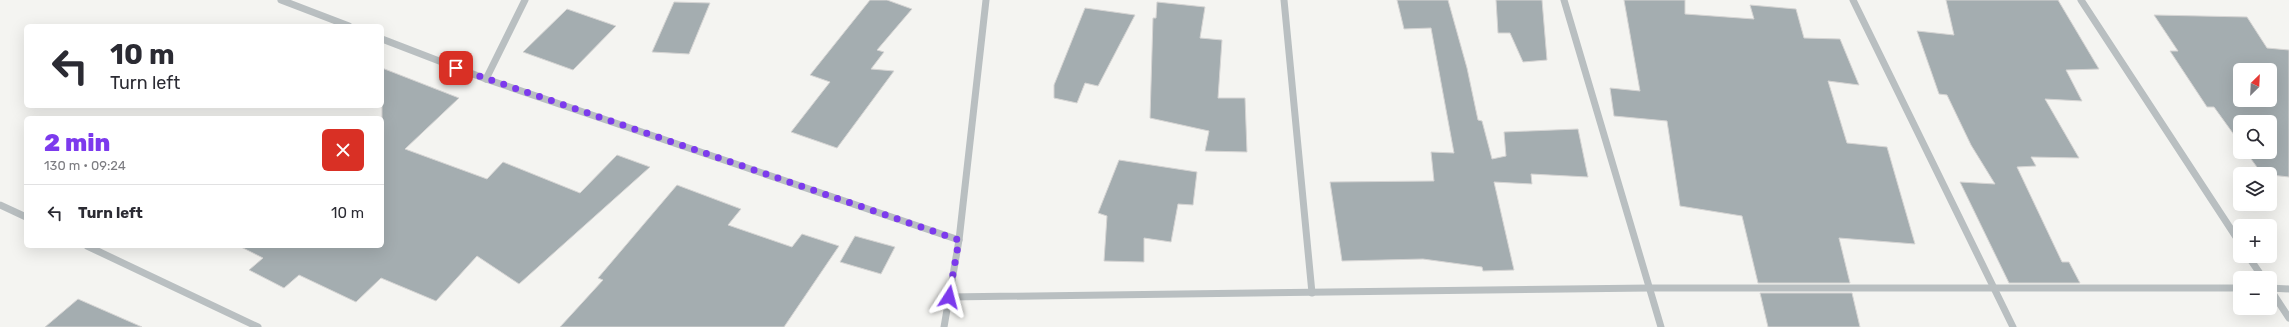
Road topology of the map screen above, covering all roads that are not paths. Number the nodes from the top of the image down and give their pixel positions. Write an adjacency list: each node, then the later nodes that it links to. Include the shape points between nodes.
1 (281, 0): 8 (street)
2 (525, 0): 10 (street)
3 (986, 0): 14 (street)
4 (1284, 0): 21 (street)
5 (1564, 0): 16 (street)
6 (1852, 0): 17 (street)
7 (2081, 0): 13 (street)
8 (344, 24)
9 (384, 40): 10 (street)
10 (486, 79): 14 (street)
11 (0, 205): 12 (street)
12 (24, 216)
13 (2233, 232)
14 (959, 240): 22 (street)
15 (91, 248): 25 (street)
16 (1649, 288): 17 (street); 21 (street); 27 (street)
17 (1994, 288): 18 (street); 28 (street)
18 (2233, 288)
19 (2277, 289): 20 (street)
20 (2289, 289)
21 (1312, 293): 22 (street)
22 (949, 297): 26 (street)
23 (2277, 300): 24 (street)
24 (2289, 318)
25 (258, 327)
26 (944, 327)
27 (1660, 327)
28 (2013, 327)

